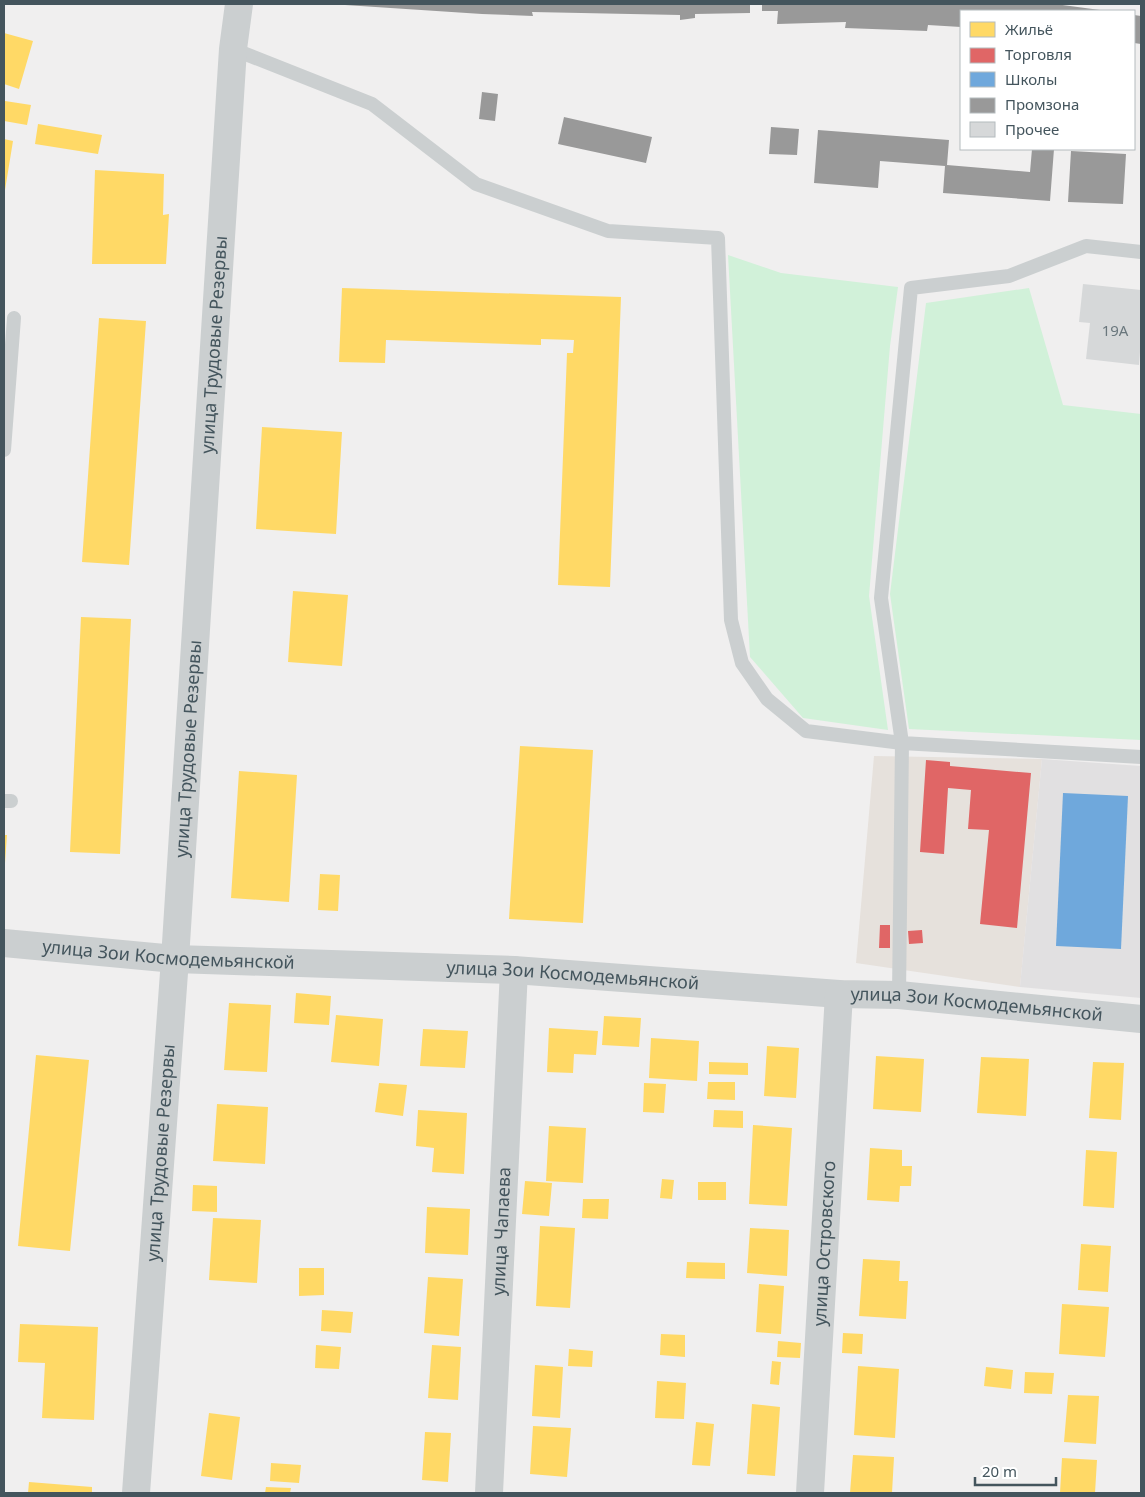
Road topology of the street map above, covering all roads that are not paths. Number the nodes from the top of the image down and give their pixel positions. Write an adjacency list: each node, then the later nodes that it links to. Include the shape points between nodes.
1 (239, 4): 2 (street, улица Трудовые Резервы)
2 (233, 49): 6 (lane, via 372,104 476,184 608,231 718,238 731,620 742,663 767,700 806,732); 9 (street, улица Трудовые Резервы)
3 (1141, 252): 6 (lane, via 1086,246 1010,276 911,288 881,598)
4 (14, 318): 5 (lane)
5 (4, 450)
6 (902, 743): 7 (lane); 12 (lane)
7 (1141, 757)
8 (4, 943): 9 (street, улица Зои Космодемьянской)
9 (175, 959): 10 (street, улица Зои Космодемьянской); 14 (street, улица Трудовые Резервы)
10 (514, 970): 11 (street, улица Зои Космодемьянской); 15 (street, улица Чапаева)
11 (839, 994): 12 (street, улица Зои Космодемьянской); 16 (street, улица Островского)
12 (899, 995): 13 (street, улица Зои Космодемьянской)
13 (1141, 1019)
14 (136, 1493)
15 (489, 1493)
16 (810, 1493)

